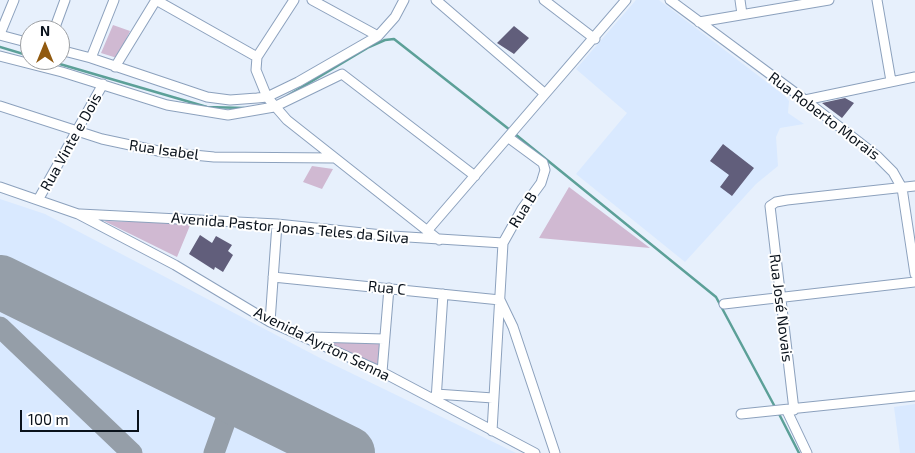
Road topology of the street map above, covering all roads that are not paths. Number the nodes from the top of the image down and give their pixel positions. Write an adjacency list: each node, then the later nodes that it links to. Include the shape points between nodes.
1 (14, 0): 18 (street)
2 (66, 0): 16 (street)
3 (114, 0): 25 (street)
4 (156, 0): 24 (street); 26 (street)
5 (294, 0): 24 (street)
6 (312, 0): 19 (street)
7 (404, 0): 19 (street, via 396,17)
8 (436, 0): 30 (street)
9 (544, 0): 20 (street)
10 (626, 0): 20 (street)
11 (670, 0): 17 (street, Rua Roberto Morais)
12 (740, 0): 15 (street)
13 (829, 0): 15 (street)
14 (877, 0): 28 (street)
15 (742, 14): 17 (street)
16 (58, 20)
17 (699, 22): 32 (street, Rua Roberto Morais)
18 (0, 34): 21 (street)
19 (378, 36): 31 (street)
20 (595, 39): 30 (street)
21 (20, 40)
22 (70, 53): 25 (street)
23 (0, 56): 29 (street)
24 (257, 56): 31 (street, via 256,70)
25 (91, 58): 26 (street)
26 (116, 67): 31 (street, via 207,97 230,100)
27 (915, 77): 28 (street)
28 (891, 81): 32 (street)
29 (103, 84): 34 (street, via 167,105 213,114 239,115); 35 (street, Rua Vinte e Dois)
30 (544, 93): 36 (street)
31 (267, 97): 34 (street)
32 (805, 100): 41 (street, Rua Roberto Morais, via 885,163)
33 (0, 106): 35 (street, Rua Isabel)
34 (274, 107): 37 (street); 38 (street, via 342,74)
35 (77, 132): 37 (street, Rua Isabel, via 163,152 214,157); 42 (street, Rua Vinte e Dois)
36 (509, 138): 38 (street); 47 (street, Rua B, via 543,163 545,170 541,183)
37 (334, 158): 45 (street)
38 (475, 176): 45 (street)
39 (915, 186): 41 (street)
40 (0, 187): 42 (street, Avenida Ayrton Senna)
41 (902, 188): 48 (street, Rua Roberto Morais); 53 (street, Rua José Novais, via 787,200 770,206)
42 (38, 200): 43 (street, Avenida Ayrton Senna)
43 (78, 214): 44 (street, Avenida Pastor Jonas Teles da Silva); 56 (street, Avenida Ayrton Senna, via 175,265)
44 (277, 224): 46 (street, Avenida Pastor Jonas Teles da Silva); 49 (street)
45 (427, 231): 46 (street)
46 (439, 240): 47 (street, Avenida Pastor Jonas Teles da Silva)
47 (503, 243): 54 (street, Rua B)
48 (915, 274)
49 (273, 277): 51 (street, Rua C); 56 (street)
50 (915, 282): 53 (street)
51 (389, 288): 52 (street, Rua C); 58 (street)
52 (443, 294): 54 (street, Rua C); 61 (street)
53 (780, 296): 55 (street); 63 (street, Rua José Novais)
54 (500, 300): 62 (street, Rua B); 67 (street, via 513,327)
55 (724, 304)
56 (270, 322): 57 (street, Avenida Ayrton Senna)
57 (306, 337): 58 (street); 59 (street, Avenida Ayrton Senna)
58 (384, 339): 59 (street)
59 (382, 372): 61 (street, Avenida Ayrton Senna)
60 (915, 396): 63 (street)
61 (436, 397): 62 (street); 65 (street, Avenida Ayrton Senna)
62 (493, 398): 65 (street, Rua B)
63 (791, 410): 64 (street); 68 (street, Rua José Novais)
64 (742, 414)
65 (492, 431): 66 (street, Avenida Ayrton Senna)
66 (535, 453)
67 (555, 453)
68 (807, 453)

